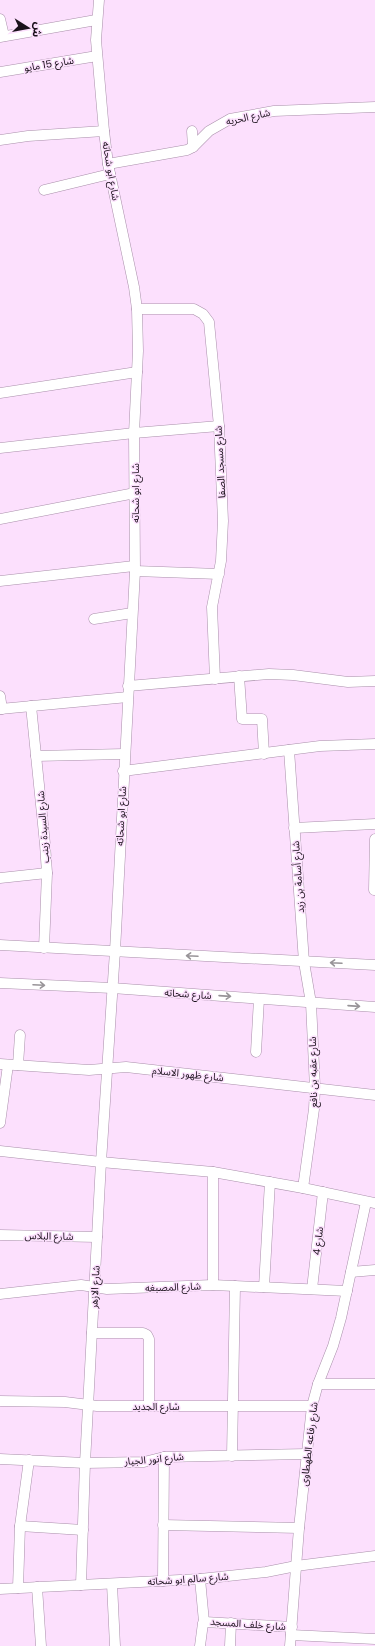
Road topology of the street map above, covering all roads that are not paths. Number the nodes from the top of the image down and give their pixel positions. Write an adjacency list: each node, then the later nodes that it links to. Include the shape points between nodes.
1 (99, 0): 3 (street, شارع ابو شحاته)
2 (0, 19): 4 (street)
3 (96, 20): 4 (street); 5 (street, شارع ابو شحاته)
4 (2, 36)
5 (97, 56): 6 (street, شارع 15 مايو); 8 (street, شارع ابو شحاته)
6 (0, 72)
7 (375, 107): 11 (street, شارع الحريه, via 274,112 230,120 209,131)
8 (104, 131): 10 (street); 12 (street, شارع ابو شحاته)
9 (192, 131): 11 (street)
10 (0, 140)
11 (192, 147): 12 (street, شارع الحريه)
12 (109, 169): 13 (street, شارع الحريه); 14 (street, شارع ابو شحاته, via 131,266)
13 (44, 190)
14 (137, 309): 15 (street, شارع ابو شحاته); 17 (street, شارع مسجد الصفا, via 194,309 207,318)
15 (137, 372): 16 (street); 18 (street, شارع ابو شحاته)
16 (0, 393)
17 (219, 426): 18 (street); 23 (street, شارع مسجد الصفا, via 223,534)
18 (134, 433): 19 (street); 20 (street, شارع ابو شحاته)
19 (0, 448)
20 (135, 493): 21 (street); 22 (street, شارع ابو شحاته)
21 (0, 518)
22 (134, 569): 23 (street); 24 (street); 25 (street, شارع ابو شحاته)
23 (219, 574): 28 (street, شارع مسجد الصفا, via 212,607)
24 (0, 581)
25 (132, 613): 26 (street); 30 (street, شارع ابو شحاته)
26 (94, 619)
27 (240, 676): 28 (street); 29 (street, via 287,675 348,682); 38 (street, via 242,718 262,719)
28 (215, 679): 30 (street)
29 (375, 681)
30 (128, 686): 32 (street, شارع ابو شحاته)
31 (0, 696): 34 (street)
32 (128, 697): 33 (street); 37 (street, شارع ابو شحاته)
33 (31, 706): 34 (street); 39 (street, شارع السيدة زينب)
34 (1, 709)
35 (375, 744): 36 (street)
36 (289, 750): 38 (street); 42 (street, شارع أسامة بن زيد)
37 (124, 754): 39 (street); 40 (street, شارع ابو شحاته)
38 (264, 754): 40 (street)
39 (36, 756): 44 (street, شارع السيدة زينب)
40 (123, 770): 49 (street, شارع ابو شحاته)
41 (375, 824): 42 (street)
42 (294, 828): 50 (street, شارع أسامة بن زيد)
43 (375, 839): 46 (street)
44 (47, 873): 45 (street); 48 (street, شارع السيدة زينب)
45 (0, 878)
46 (374, 890)
47 (0, 945): 48 (street)
48 (44, 948): 49 (street)
49 (115, 951): 50 (street, one-way to 49); 53 (street, شارع ابو شحاته)
50 (304, 962): 51 (street, one-way to 50); 55 (street, شارع أسامة بن زيد)
51 (375, 965)
52 (0, 983): 53 (street, شارع شحاته, one-way to 53)
53 (112, 988): 54 (street, شارع شحاته, one-way to 54); 60 (street, شارع الازهر)
54 (259, 999): 55 (street, شارع شحاته); 58 (street)
55 (311, 1003): 56 (street, شارع شحاته, one-way to 56); 61 (street, شارع عقبه بن نافع)
56 (375, 1007)
57 (20, 1035): 59 (street)
58 (256, 1052)
59 (9, 1065): 60 (street, شارع ظهور الاسلام); 63 (street)
60 (106, 1069): 61 (street, شارع ظهور الاسلام, via 126,1067); 65 (street, شارع الازهر)
61 (315, 1088): 62 (street, شارع ظهور الاسلام); 68 (street, شارع عقبه بن نافع)
62 (375, 1095)
63 (0, 1123)
64 (0, 1151): 65 (street)
65 (101, 1162): 66 (street); 72 (street, شارع الازهر)
66 (213, 1172): 67 (street); 75 (street)
67 (270, 1182): 68 (street); 77 (street)
68 (304, 1188): 69 (street)
69 (323, 1192): 70 (street); 79 (street, شارع 4)
70 (371, 1202): 74 (street, شارع رفاعه الطهطاوى)
71 (0, 1235): 72 (street, شارع البلاس)
72 (97, 1237): 78 (street, شارع الازهر)
73 (375, 1270): 74 (street)
74 (352, 1272): 80 (street, شارع رفاعه الطهطاوى)
75 (213, 1286): 76 (street, شارع المصبغه); 78 (street, شارع المصبغه)
76 (236, 1286): 77 (street, شارع المصبغه); 88 (street)
77 (264, 1287): 79 (street, شارع المصبغه)
78 (95, 1288): 81 (street, شارع المصبغه, via 81,1284); 82 (street, شارع الازهر)
79 (312, 1289): 80 (street, شارع المصبغه)
80 (347, 1291): 83 (street, شارع رفاعه الطهطاوى, via 335,1340)
81 (0, 1294)
82 (92, 1332): 86 (street, شارع الازهر); 87 (street, via 147,1335)
83 (318, 1384): 84 (street); 89 (street, شارع رفاعه الطهطاوى)
84 (375, 1384)
85 (0, 1401): 86 (street, شارع الجديد)
86 (88, 1404): 87 (street, شارع الجديد); 95 (street, شارع الازهر)
87 (149, 1406): 88 (street, شارع الجديد)
88 (232, 1406): 89 (street, شارع الجديد); 91 (street)
89 (312, 1406): 90 (street, شارع رفاعه الطهطاوى)
90 (307, 1454): 91 (street, شارع انور الجيار); 98 (street, شارع رفاعه الطهطاوى)
91 (232, 1456): 92 (street, شارع انور الجيار)
92 (164, 1457): 95 (street, شارع انور الجيار, via 144,1462); 96 (street)
93 (0, 1459): 94 (street, شارع انور الجيار)
94 (29, 1460): 95 (street, شارع انور الجيار); 97 (street)
95 (85, 1463): 99 (street, شارع الازهر)
96 (163, 1525): 98 (street); 103 (street)
97 (20, 1526): 99 (street); 107 (street)
98 (299, 1528): 101 (street, شارع رفاعه الطهطاوى)
99 (83, 1530): 105 (street, شارع الازهر)
100 (375, 1556): 101 (street, شارع سالم ابو شحاته)
101 (296, 1566): 102 (street, شارع سالم ابو شحاته, via 266,1572); 111 (street, شارع رفاعه الطهطاوى)
102 (200, 1578): 103 (street, شارع سالم ابو شحاته); 109 (street)
103 (163, 1581): 104 (street, شارع سالم ابو شحاته)
104 (112, 1584): 105 (street, شارع سالم ابو شحاته); 114 (street)
105 (81, 1585): 106 (street, شارع سالم ابو شحاته)
106 (37, 1587): 107 (street, شارع سالم ابو شحاته); 113 (street)
107 (18, 1588): 108 (street, شارع سالم ابو شحاته)
108 (0, 1589)
109 (204, 1622): 110 (street, شارع خلف المسجد); 115 (street, شارع خلف المسجد)
110 (231, 1623): 111 (street, شارع خلف المسجد); 116 (street)
111 (292, 1631): 112 (street, شارع خلف المسجد); 117 (street, شارع رفاعه الطهطاوى)
112 (375, 1639)
113 (41, 1646)
114 (115, 1646)
115 (200, 1646)
116 (230, 1646)
117 (290, 1646)

